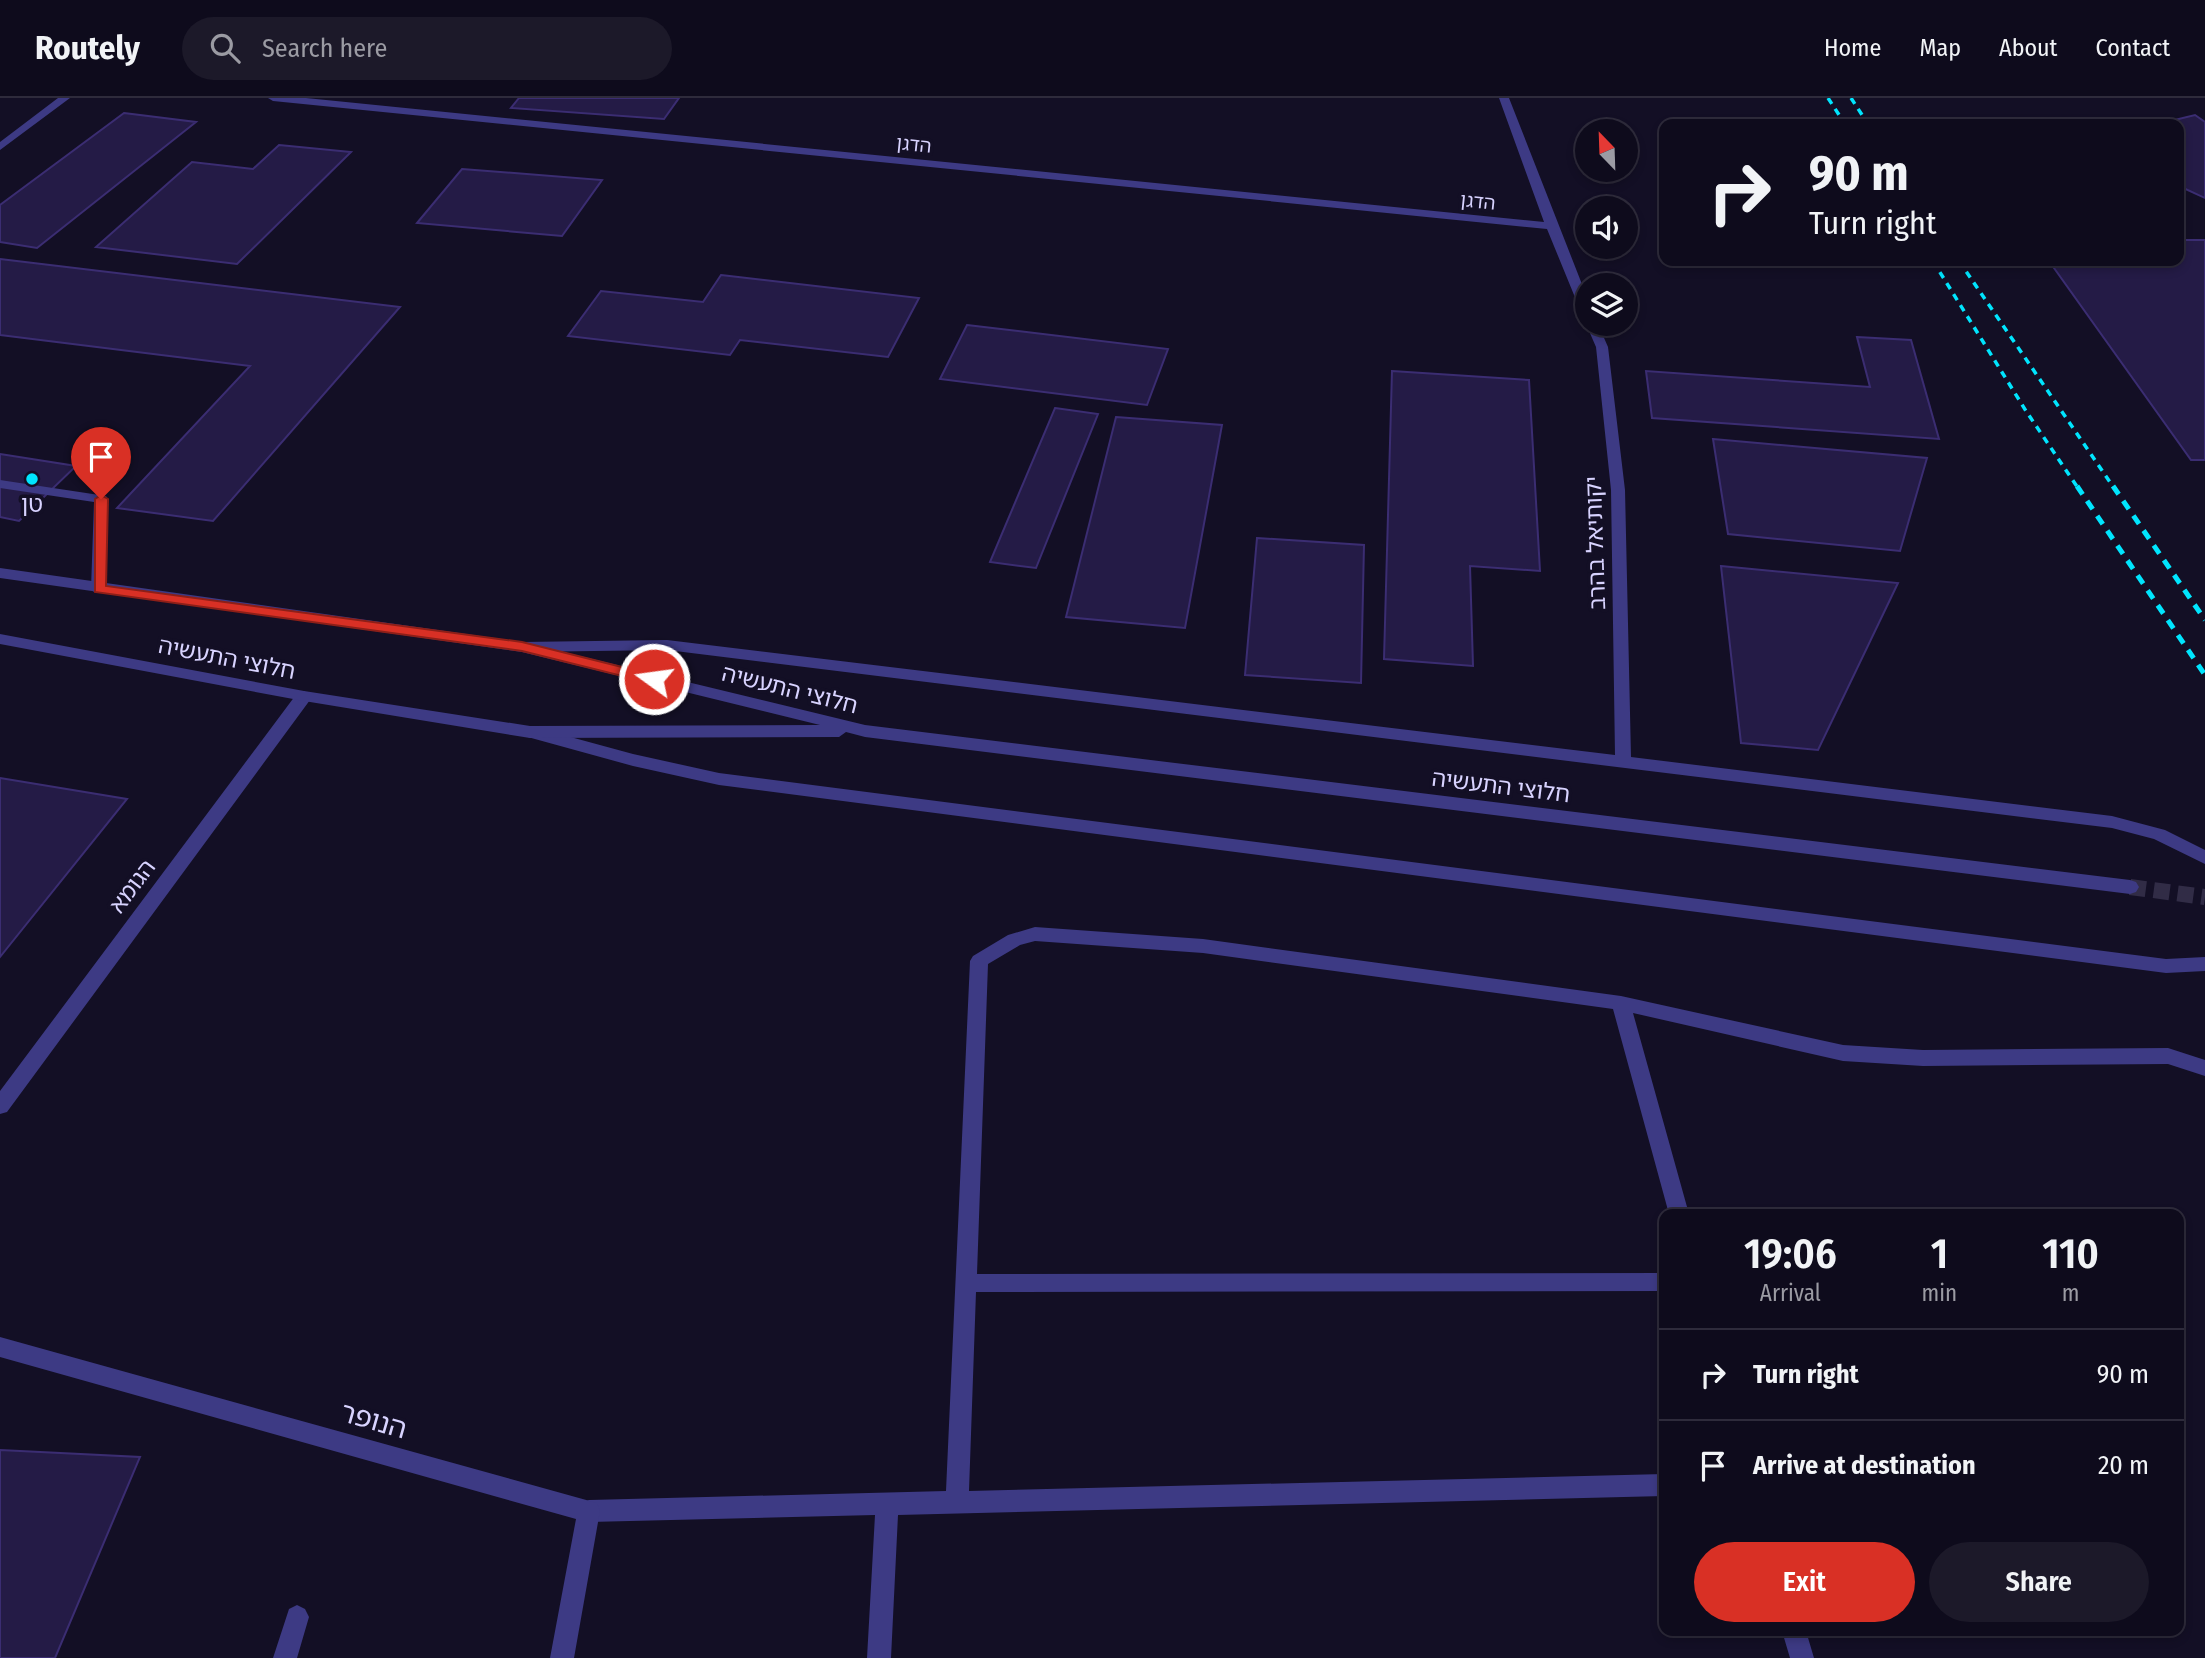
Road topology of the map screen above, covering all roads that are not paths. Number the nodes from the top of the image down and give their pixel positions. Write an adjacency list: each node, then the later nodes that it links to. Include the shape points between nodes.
1 (65, 98): 4 (street)
2 (273, 98): 5 (street, הדגן)
3 (1504, 98): 5 (street)
4 (0, 147)
5 (1552, 226): 6 (street)
6 (1575, 283)
7 (1597, 336): 16 (street, יקותיאל בהרב, via 1618,490)
8 (0, 484): 10 (street, via 101,499)
9 (0, 573): 10 (street, חלוצי התעשיה)
10 (99, 589): 12 (street, חלוצי התעשיה)
11 (0, 639): 13 (street, חלוצי התעשיה)
12 (522, 647): 14 (street, חלוצי התעשיה); 16 (street, via 667,645)
13 (303, 696): 15 (street, חלוצי התעשיה); 22 (street, הגומא)
14 (866, 731): 15 (street, חלוצי התעשיה); 18 (street, חלוצי התעשיה)
15 (530, 732): 19 (street, via 719,779 2166,966)
16 (1623, 763): 17 (street, via 2112,822 2159,834)
17 (2205, 858)
18 (2130, 887)
19 (2205, 964)
20 (1621, 1003): 21 (street, via 1843,1053 1923,1058 2168,1056); 23 (street); 25 (street, via 1203,946 1035,934 1014,940 979,961)
21 (2205, 1068)
22 (0, 1105)
23 (1678, 1209)
24 (1659, 1282): 25 (street)
25 (967, 1283): 28 (street)
26 (0, 1347): 30 (street, הנופר)
27 (1659, 1485): 28 (street, הנופר)
28 (957, 1502): 29 (street, הנופר)
29 (887, 1504): 30 (street, הנופר); 35 (street)
30 (589, 1511): 34 (street)
31 (297, 1617): 33 (street)
32 (1795, 1636): 36 (street)
33 (285, 1658)
34 (562, 1658)
35 (879, 1658)
36 (1801, 1658)

